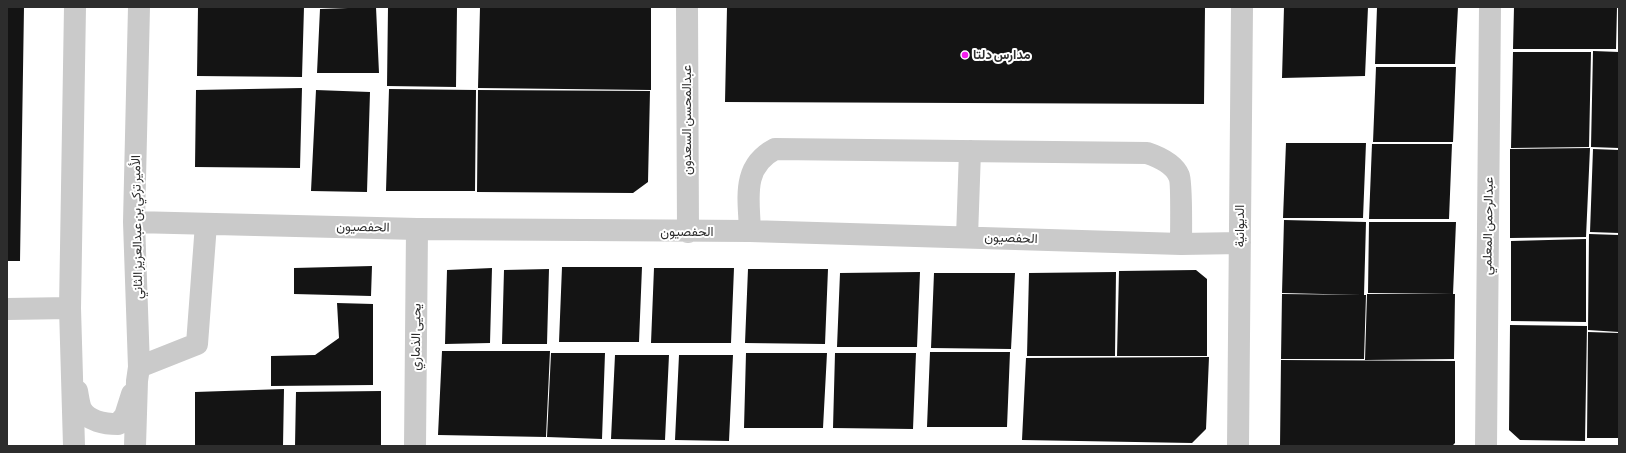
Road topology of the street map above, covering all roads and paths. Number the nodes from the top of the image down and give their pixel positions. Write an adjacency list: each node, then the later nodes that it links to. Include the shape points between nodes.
1 (75, 7): 16 (street)
2 (139, 7): 7 (street, الأمير تركي بن عبدالعزيز الثاني)
3 (687, 7): 11 (street, عبدالمحسن السعدون)
4 (1242, 7): 13 (street, الديوانية)
5 (1490, 7): 23 (street, عبدالرحمن المعلمي)
6 (970, 151): 10 (street, via 775,149 764,155 755,167 748,185); 12 (street); 14 (street, via 1147,153 1160,158 1180,176)
7 (134, 222): 8 (street, الحفصيون); 18 (street, الأمير تركي بن عبدالعزيز الثاني)
8 (206, 224): 9 (street, الحفصيون); 18 (street, via 198,344)
9 (417, 229): 11 (street, الحفصيون); 21 (street, يحيى الذماري)
10 (750, 231): 11 (street, الحفصيون); 12 (street, الحفصيون)
11 (688, 232)
12 (967, 236): 14 (street, الحفصيون)
13 (1240, 243): 14 (street, الحفصيون); 22 (street, الديوانية)
14 (1181, 244)
15 (7, 308): 16 (street)
16 (70, 308): 17 (street)
17 (73, 370): 18 (street, via 81,409 94,420 109,424 118,424 125,416); 19 (street)
18 (138, 374): 20 (street, الأمير تركي بن عبدالعزيز الثاني)
19 (74, 446)
20 (135, 446)
21 (415, 446)
22 (1238, 446)
23 (1486, 446)

